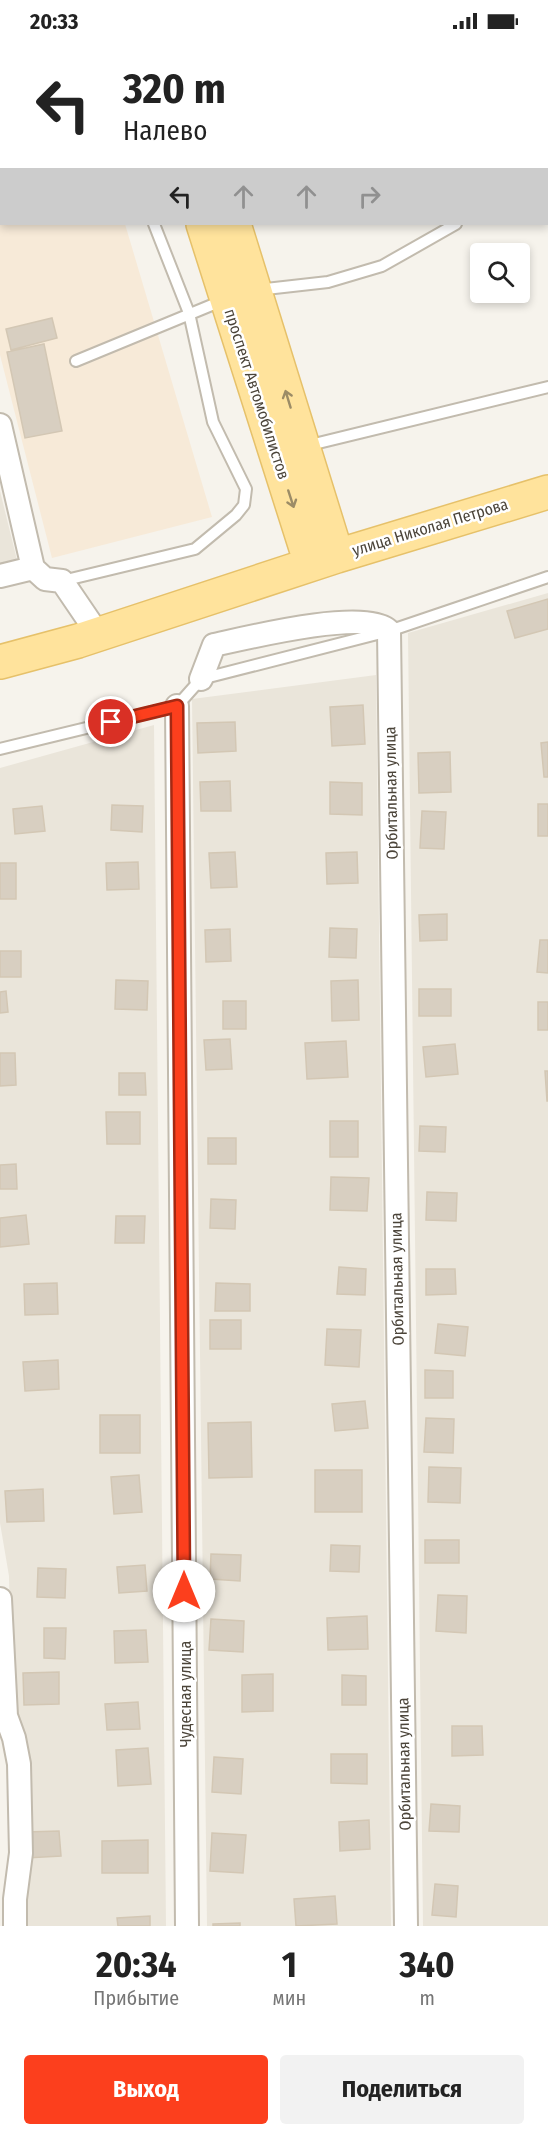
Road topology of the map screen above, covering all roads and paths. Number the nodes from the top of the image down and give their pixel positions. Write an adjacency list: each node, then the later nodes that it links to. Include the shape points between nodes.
1 (154, 225): 6 (lane)
2 (204, 225): 5 (main road, проспект Автомобилистов)
3 (234, 225): 5 (main road, проспект Автомобилистов)
4 (454, 225): 5 (lane, via 382,266 328,282)
5 (241, 294): 6 (lane); 10 (main road, проспект Автомобилистов, one-way to 5); 12 (main road, проспект Автомобилистов, one-way to 12)
6 (189, 312): 7 (lane); 16 (lane, via 213,422 246,489 244,505 195,549)
7 (76, 361)
8 (548, 387): 10 (lane)
9 (0, 425): 13 (street)
10 (303, 447): 12 (main road, проспект Автомобилистов)
11 (548, 492): 12 (main road, улица Николая Петрова)
12 (324, 560): 18 (main road, улица Николая Петрова)
13 (33, 568): 14 (street); 16 (street, via 45,579)
14 (0, 576)
15 (548, 577): 17 (lane)
16 (62, 581): 18 (street)
17 (389, 631): 20 (street, via 377,625 323,624 214,645); 26 (street, Орбитальная улица)
18 (98, 634): 19 (main road, улица Николая Петрова)
19 (0, 662)
20 (201, 679): 21 (lane)
21 (177, 706): 22 (lane); 25 (street, Чудесная улица)
22 (0, 749)
23 (0, 1599): 24 (street, via 6,1716 19,1764 21,1853)
24 (15, 1926)
25 (187, 1926)
26 (406, 1926)

